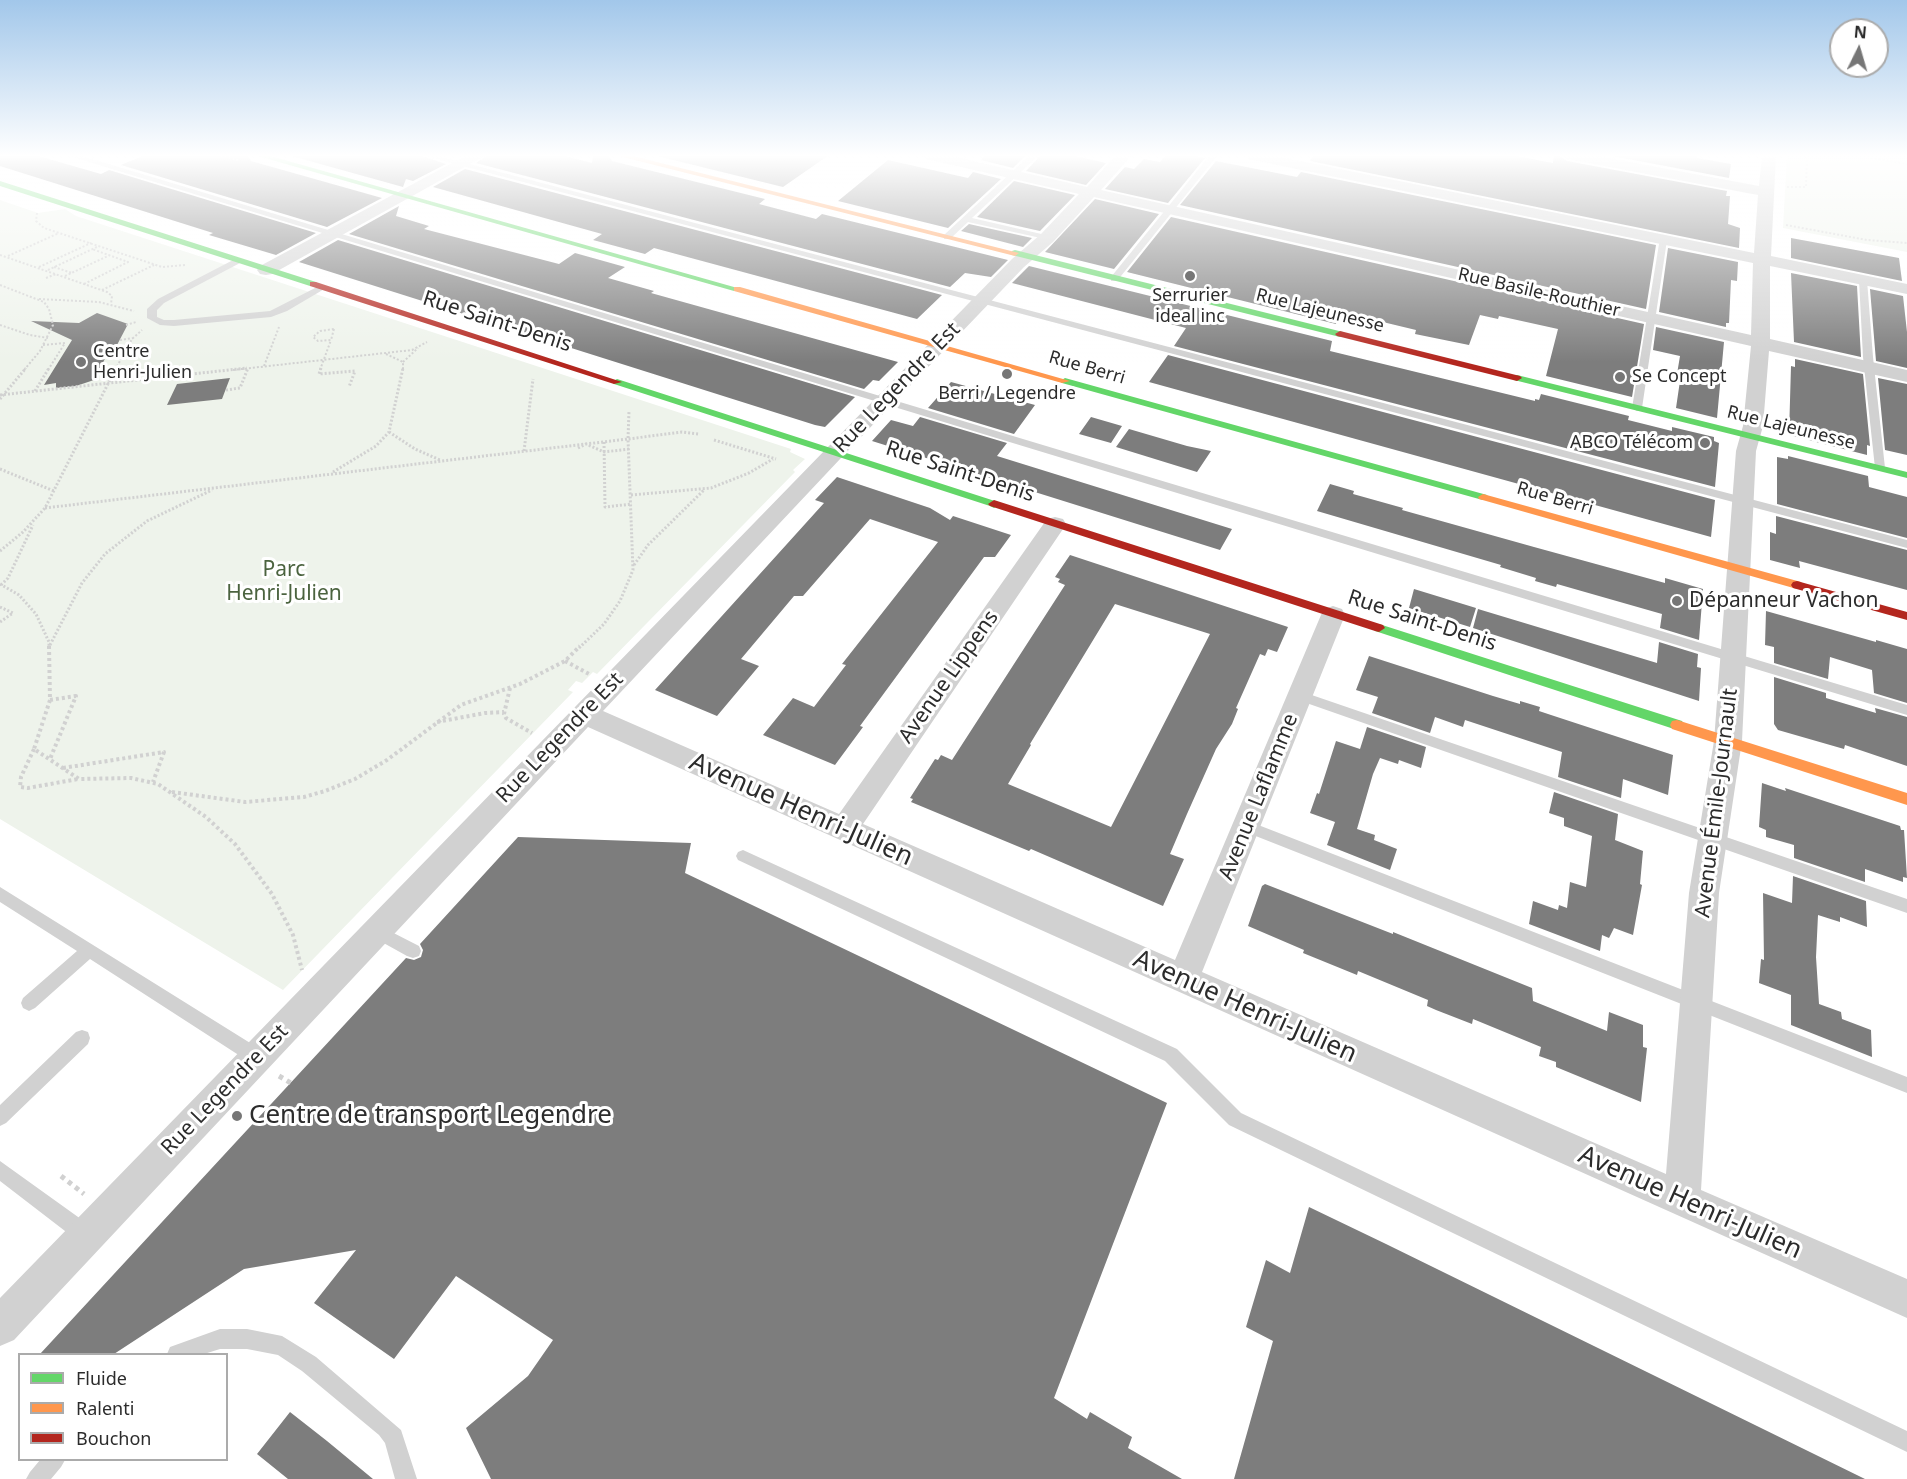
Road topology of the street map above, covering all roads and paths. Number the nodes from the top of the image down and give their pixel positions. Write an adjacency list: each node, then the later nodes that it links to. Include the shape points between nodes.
1 (39, 224): 16 (path)
2 (125, 224): 32 (main road, Rue Saint-Denis)
3 (295, 224): 17 (lane)
4 (351, 224): 17 (street)
5 (504, 224): 72 (main road, Rue Berri)
6 (687, 224): 55 (lane)
7 (895, 224): 18 (main road, Rue Lajeunesse)
8 (961, 224): 18 (lane)
9 (987, 224): 19 (lane)
10 (1060, 224): 19 (street, Rue Legendre Est)
11 (1158, 224): 45 (lane)
12 (1231, 224): 57 (street, Rue Basile-Routhier)
13 (1585, 224): 20 (street)
14 (1769, 224): 31 (street, Avenue Émile-Journault)
15 (1780, 224): 22 (path)
16 (60, 233): 21 (path); 28 (path)
17 (331, 235): 39 (street); 87 (lane)
18 (947, 237): 29 (main road, Rue Lajeunesse)
19 (1047, 238): 29 (street, Rue Legendre Est)
20 (1663, 240): 31 (street); 57 (lane)
21 (92, 243): 23 (path); 36 (path)
22 (1907, 243)
23 (99, 246): 24 (path); 25 (path)
24 (92, 249): 27 (path); 37 (path)
25 (117, 252): 27 (path); 30 (path)
26 (0, 255): 28 (path)
27 (109, 255): 33 (path); 40 (path)
28 (7, 257): 36 (path)
29 (1026, 257): 45 (main road, Rue Lajeunesse); 55 (street, Rue Legendre Est)
30 (136, 258): 33 (path); 34 (path)
31 (1762, 260): 47 (street); 70 (street, Avenue Émile-Journault)
32 (237, 261): 39 (main road, Rue Saint-Denis); 51 (lane, via 161,301 152,309 152,318 174,323 271,314)
33 (128, 262): 48 (path)
34 (154, 264): 35 (path); 53 (path)
35 (189, 264)
36 (39, 267): 38 (path)
37 (54, 267): 38 (path); 40 (path)
38 (47, 270): 41 (path)
39 (266, 270): 51 (main road, Rue Saint-Denis)
40 (72, 273): 42 (path)
41 (56, 274): 42 (path); 43 (path)
42 (65, 277): 46 (path)
43 (46, 278)
44 (81, 278): 46 (path)
45 (1114, 279): 88 (main road, Rue Lajeunesse)
46 (75, 280): 48 (path)
47 (1863, 280): 52 (street); 78 (lane)
48 (84, 284): 53 (path)
49 (0, 285): 50 (path)
50 (7, 288): 54 (path); 63 (path, via 47,305 53,325)
51 (322, 288): 99 (main road, Rue Saint-Denis)
52 (1907, 289)
53 (102, 290): 56 (path, via 112,296)
54 (0, 291)
55 (981, 301): 72 (street, Rue Legendre Est); 111 (lane)
56 (111, 304)
57 (1650, 318): 70 (street, Rue Basile-Routhier); 88 (lane)
58 (136, 322): 60 (path)
59 (0, 325): 63 (path)
60 (126, 325)
61 (280, 326): 77 (path)
62 (146, 328): 64 (path)
63 (48, 338): 71 (path)
64 (133, 338): 66 (path); 82 (path)
65 (432, 338): 73 (path)
66 (120, 340)
67 (331, 340): 67 (path, via 334,329 312,336 318,341); 75 (path)
68 (65, 343): 69 (path); 71 (path); 85 (path)
69 (71, 343)
70 (1760, 343): 78 (street, Rue Basile-Routhier); 91 (street, Avenue Émile-Journault)
71 (43, 345): 86 (path)
72 (938, 345): 87 (street, Rue Legendre Est); 119 (main road, Rue Berri)
73 (419, 347): 74 (path); 76 (path)
74 (385, 353): 75 (path); 76 (path)
75 (324, 360): 77 (path); 83 (path, via 319,375 355,370)
76 (403, 362): 90 (path)
77 (264, 366): 79 (path)
78 (1869, 367): 80 (street, Rue Basile-Routhier); 103 (lane)
79 (248, 368): 82 (path); 84 (path, via 240,388)
80 (1907, 376)
81 (533, 379): 97 (path)
82 (110, 383): 85 (path); 109 (path)
83 (349, 387)
84 (226, 390)
85 (34, 392): 86 (path)
86 (1, 396)
87 (884, 401): 99 (street, Rue Legendre Est); 126 (lane)
88 (1636, 408): 91 (main road, Rue Lajeunesse)
89 (629, 411): 92 (path)
90 (389, 432): 102 (path); 105 (path, via 376,446)
91 (1750, 436): 103 (main road, Rue Lajeunesse); 111 (street, Avenue Émile-Journault)
92 (628, 439): 93 (path); 96 (path); 100 (path, via 687,432)
93 (604, 442): 94 (path); 98 (path)
94 (586, 444): 95 (path); 97 (path); 98 (path)
95 (578, 448)
96 (629, 449): 98 (path); 110 (path)
97 (524, 451): 102 (path)
98 (604, 452): 112 (path, via 605,507)
99 (834, 453): 115 (main road, Rue Saint-Denis); 134 (street, Rue Legendre Est)
100 (772, 459): 101 (path); 108 (path)
101 (778, 459)
102 (442, 460): 105 (path)
103 (1880, 468): 106 (main road, Rue Lajeunesse)
104 (0, 469): 109 (path)
105 (329, 474): 107 (path)
106 (1907, 475)
107 (218, 487): 113 (path); 125 (path, via 147,521 105,554 82,583)
108 (704, 490): 110 (path); 118 (path, via 654,539)
109 (54, 491): 113 (path)
110 (631, 495): 112 (path)
111 (1742, 501): 116 (lane); 119 (street, Avenue Émile-Journault)
112 (632, 504): 118 (path)
113 (45, 508): 114 (path)
114 (34, 521): 117 (path); 120 (path, via 8,578)
115 (1055, 524): 122 (main road, Rue Saint-Denis); 148 (street, Avenue Lippens)
116 (1907, 544)
117 (0, 551)
118 (633, 566): 127 (path, via 613,613 584,646)
119 (1737, 568): 123 (main road, Rue Berri); 126 (street, Avenue Émile-Journault)
120 (1, 585): 125 (path, via 19,595 36,614)
121 (0, 607): 124 (path, via 13,613)
122 (1333, 615): 130 (street, Avenue Laflamme); 137 (main road, Rue Saint-Denis)
123 (1907, 616)
124 (0, 622)
125 (50, 647): 131 (path)
126 (1733, 657): 132 (lane); 137 (street, Avenue Émile-Journault)
127 (565, 660): 128 (path); 129 (path)
128 (592, 675)
129 (510, 687): 133 (path); 135 (path, via 461,705)
130 (1300, 696): 147 (street, Avenue Laflamme); 149 (lane)
131 (50, 700): 138 (path); 139 (path, via 76,696)
132 (1907, 710)
133 (504, 712): 135 (path); 136 (path, via 506,718)
134 (584, 714): 148 (street, Avenue Henri-Julien); 153 (street, Rue Legendre Est)
135 (437, 722): 145 (path, via 355,779 304,797 245,802)
136 (536, 735)
137 (1728, 741): 146 (main road, Rue Saint-Denis); 149 (street, Avenue Émile-Journault)
138 (34, 749): 139 (path); 143 (path, via 20,787)
139 (50, 759): 142 (path)
140 (88, 760): 141 (path)
141 (76, 766): 142 (path); 144 (path, via 164,752)
142 (63, 768): 143 (path)
143 (79, 778): 144 (path)
144 (153, 782): 145 (path)
145 (172, 792): 156 (path, via 221,830 248,859 284,914)
146 (1907, 799)
147 (1248, 827): 157 (street, Avenue Laflamme); 159 (lane)
148 (844, 830): 157 (street, Avenue Henri-Julien)
149 (1713, 838): 152 (lane); 159 (street, Avenue Émile-Journault)
150 (743, 856): 173 (lane, via 1171,1055 1235,1119)
151 (0, 894): 154 (lane)
152 (1907, 906)
153 (376, 931): 155 (lane); 161 (street, Rue Legendre Est)
154 (89, 950): 158 (lane); 161 (lane)
155 (413, 951)
156 (304, 973)
157 (1184, 979): 168 (street, Avenue Henri-Julien)
158 (29, 1003)
159 (1695, 1003): 163 (lane); 168 (street, Avenue Émile-Journault)
160 (82, 1038): 164 (lane)
161 (269, 1067): 162 (path); 169 (street, Rue Legendre Est)
162 (291, 1083)
163 (1907, 1085)
164 (0, 1117)
165 (0, 1170): 169 (lane)
166 (61, 1176): 167 (path)
167 (86, 1195)
168 (1682, 1199): 170 (street, Avenue Henri-Julien)
169 (86, 1235): 171 (street, Rue Legendre Est)
170 (1907, 1299)
171 (0, 1326)
172 (180, 1353): 176 (lane, via 220,1339 247,1339 282,1346 386,1428 397,1445)
173 (1907, 1442)
174 (53, 1461): 175 (lane)
175 (37, 1479)
176 (406, 1479)

